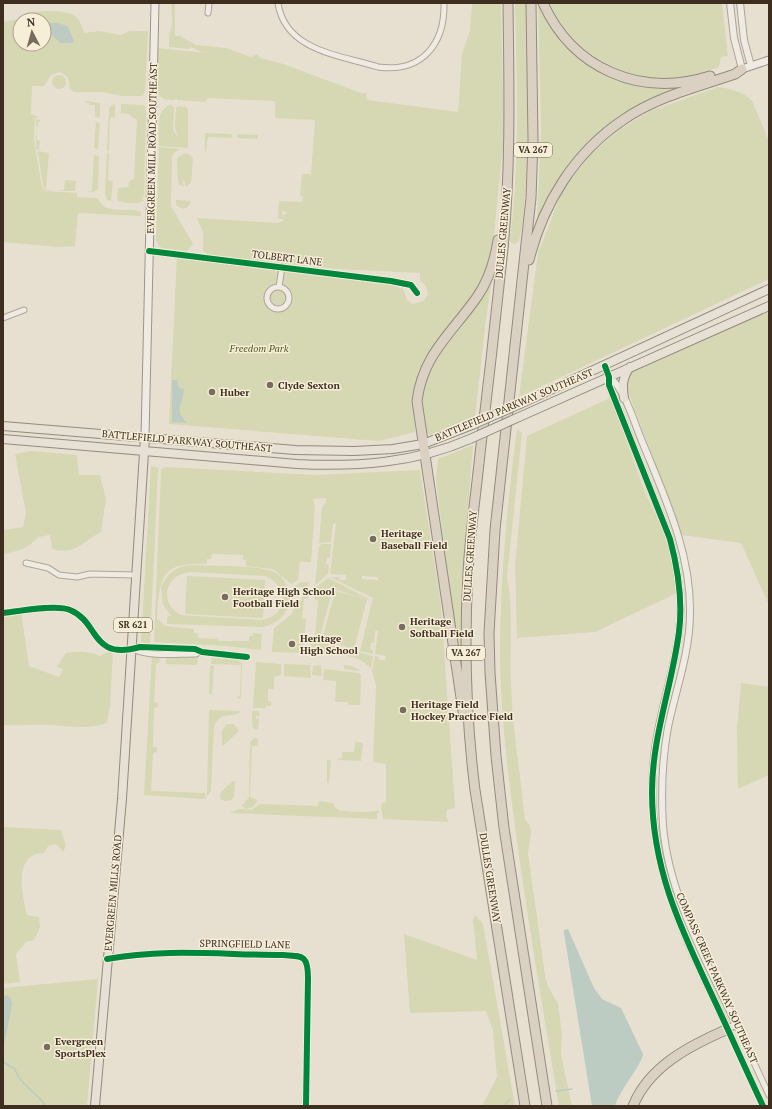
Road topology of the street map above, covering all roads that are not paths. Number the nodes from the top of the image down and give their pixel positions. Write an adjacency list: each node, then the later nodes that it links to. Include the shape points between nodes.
1 (154, 3): 14 (main road, EVERGREEN MILL ROAD SOUTHEAST / SR 621)
2 (209, 3): 10 (street)
3 (278, 3): 4 (street, via 284,23 302,42 378,67 389,68 415,62 433,46 443,23)
4 (444, 3)
5 (508, 3): 13 (highway, DULLES GREENWAY / VA 267, via 510,125)
6 (531, 3): 19 (highway, VA 267, via 533,172)
7 (543, 3): 12 (highway, via 563,37 575,50 594,65 612,74 633,80 674,84)
8 (730, 3): 12 (street, via 734,38)
9 (740, 3): 12 (street)
10 (208, 13)
11 (769, 60): 12 (main road)
12 (746, 68): 19 (highway, via 677,93 623,120 584,154 559,185 541,220)
13 (506, 197): 30 (highway, via 496,251 486,282 478,296 436,348 423,374 417,401); 38 (highway, DULLES GREENWAY / VA 267, via 503,248 468,572 466,673)
14 (149, 251): 15 (street, TOLBERT LANE); 28 (main road, EVERGREEN MILL ROAD SOUTHEAST / SR 621)
15 (282, 268): 16 (street); 18 (street, TOLBERT LANE, via 391,281 411,285)
16 (279, 288): 16 (street, via 274,288 268,295 269,304 276,308 284,306 289,298 285,290)
17 (769, 289): 23 (main road, BATTLEFIELD PARKWAY SOUTHEAST)
18 (417, 293)
19 (519, 296): 46 (highway, VA 267, via 494,537 489,633 490,673 504,828)
20 (769, 306): 24 (main road, BATTLEFIELD PARKWAY SOUTHEAST)
21 (24, 310): 22 (street)
22 (3, 318)
23 (605, 366): 25 (street, COMPASS CREEK PARKWAY SOUTHEAST); 30 (main road, BATTLEFIELD PARKWAY SOUTHEAST, bridge)
24 (630, 367): 25 (main road, BATTLEFIELD PARKWAY SOUTHEAST); 26 (main road, via 623,379)
25 (609, 377): 26 (street, COMPASS CREEK PARKWAY SOUTHEAST, via 615,380); 32 (main road, BATTLEFIELD PARKWAY SOUTHEAST, bridge, via 470,439); 41 (street, COMPASS CREEK PARKWAY SOUTHEAST, via 609,385 670,539 680,588 679,632 653,762 652,804 657,851 674,912)
26 (624, 398): 40 (street, COMPASS CREEK PARKWAY SOUTHEAST, via 685,556 689,584 689,628 668,727 662,775 668,856 684,909)
27 (3, 426): 28 (main road, BATTLEFIELD PARKWAY SOUTHEAST)
28 (144, 438): 30 (main road, BATTLEFIELD PARKWAY SOUTHEAST, via 310,451 374,450); 31 (main road, SR 621)
29 (3, 439): 31 (main road, BATTLEFIELD PARKWAY SOUTHEAST)
30 (423, 444): 32 (highway)
31 (144, 452): 32 (main road, BATTLEFIELD PARKWAY SOUTHEAST, via 335,465 382,462); 34 (main road, SR 621)
32 (426, 455): 38 (highway)
33 (26, 563): 34 (street, via 48,568 60,575 77,577 90,574)
34 (136, 575): 36 (main road, SR 621)
35 (3, 613): 36 (street, via 66,608 81,617 104,644 113,649)
36 (132, 649): 37 (street, via 140,652 199,652); 39 (main road, EVERGREEN MILLS ROAD / SR 621, via 122,799)
37 (247, 657)
38 (471, 754): 45 (highway, DULLES GREENWAY / VA 267)
39 (107, 959): 43 (main road, EVERGREEN MILLS ROAD / SR 621); 44 (street, SPRINGFIELD LANE, via 166,952 302,956 308,964)
40 (736, 1024): 41 (street); 42 (street, COMPASS CREEK PARKWAY SOUTHEAST)
41 (728, 1029): 47 (highway, via 691,1046 665,1063 644,1087); 48 (street, COMPASS CREEK PARKWAY SOUTHEAST)
42 (769, 1095)
43 (94, 1106)
44 (306, 1106)
45 (525, 1106)
46 (547, 1106)
47 (633, 1106)
48 (763, 1106)

